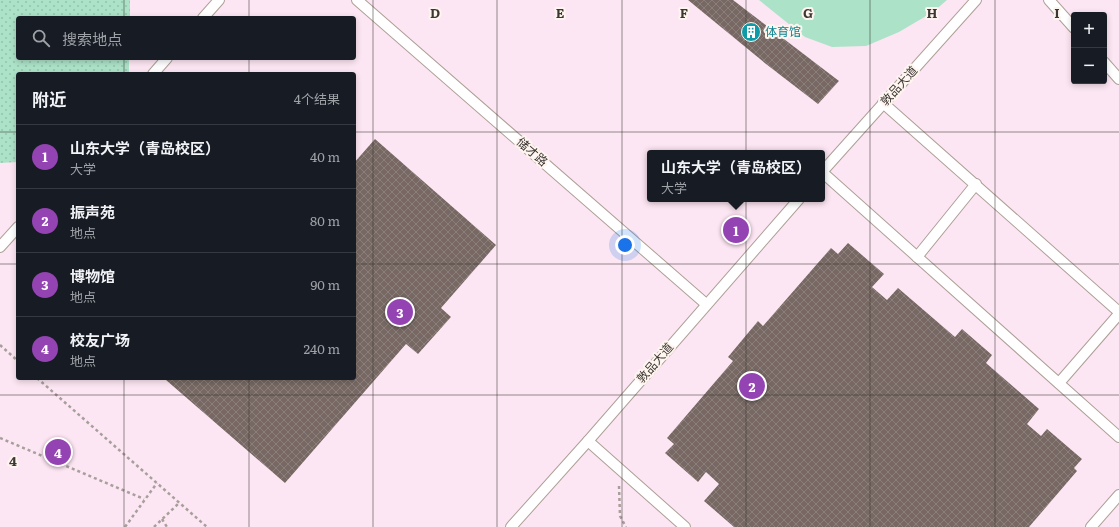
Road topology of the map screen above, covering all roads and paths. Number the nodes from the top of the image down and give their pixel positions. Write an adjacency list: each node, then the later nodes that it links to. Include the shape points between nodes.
1 (219, 0): 5 (lane)
2 (358, 0): 19 (lane, 储才路)
3 (976, 0): 11 (lane, 敦品大道)
4 (1049, 0): 6 (lane)
5 (205, 16)
6 (1071, 25)
7 (165, 60): 9 (lane)
8 (1107, 65): 10 (lane)
9 (155, 72)
10 (1119, 79)
11 (883, 103): 12 (lane, 敦品大道); 14 (lane)
12 (825, 169)
13 (825, 175): 18 (lane)
14 (976, 184): 18 (lane); 20 (lane)
15 (795, 202): 19 (lane, 敦品大道)
16 (16, 229): 17 (lane)
17 (0, 247)
18 (917, 257): 24 (lane)
19 (706, 304): 27 (lane, 敦品大道)
20 (1119, 313): 24 (lane)
21 (0, 345): 22 (path)
22 (16, 359)
23 (40, 380): 29 (path)
24 (1059, 383): 25 (lane)
25 (1119, 437)
26 (0, 438): 31 (path)
27 (588, 441): 28 (lane); 38 (lane, 敦品大道)
28 (618, 468): 39 (path, via 620,516); 40 (lane)
29 (157, 483): 31 (path); 32 (path)
30 (1119, 495): 41 (lane)
31 (144, 499): 34 (path)
32 (179, 503): 33 (path); 37 (path)
33 (162, 519): 35 (path); 36 (path)
34 (125, 527)
35 (154, 527)
36 (167, 527)
37 (207, 527)
38 (511, 527)
39 (626, 527)
40 (685, 527)
41 (1091, 527)

